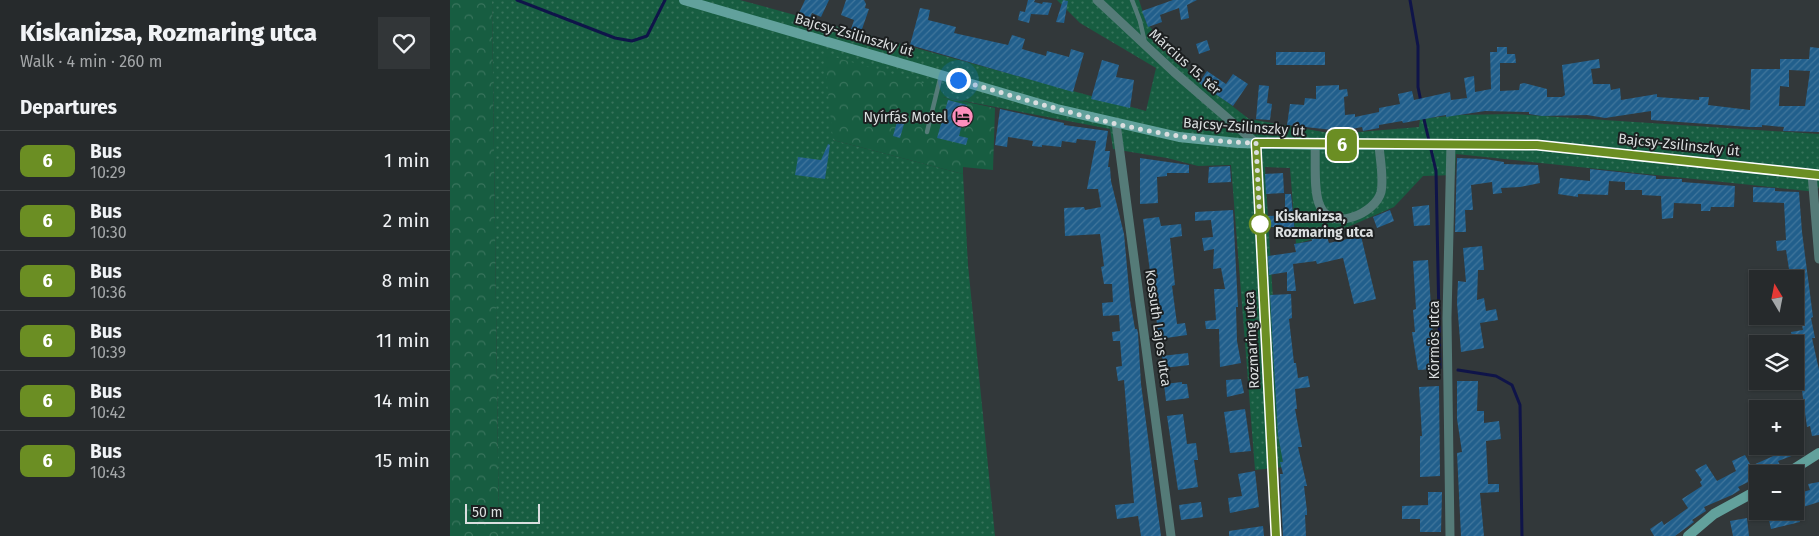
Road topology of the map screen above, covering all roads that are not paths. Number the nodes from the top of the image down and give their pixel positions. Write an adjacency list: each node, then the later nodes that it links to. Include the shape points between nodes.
1 (684, 0): 5 (main road, Bajcsy-Zsilinszky út)
2 (1098, 0): 4 (street, Március 15. tér)
3 (1132, 0): 4 (lane)
4 (1145, 44): 8 (street, Március 15. tér)
5 (941, 75): 6 (main road, Bajcsy-Zsilinszky út); 7 (lane)
6 (1116, 123): 8 (main road, Bajcsy-Zsilinszky út, via 1179,137); 17 (street, Kossuth Lajos utca)
7 (927, 132)
8 (1256, 143): 10 (main road, Bajcsy-Zsilinszky út); 18 (street, Rozmaring utca)
9 (1452, 143): 11 (main road, Bajcsy-Zsilinszky út); 12 (main road, Bajcsy-Zsilinszky út, via 1537,145); 19 (street, Körmös utca, via 1447,318)
10 (1315, 145): 11 (main road, Bajcsy-Zsilinszky út); 11 (street, via 1320,206 1328,215 1338,219 1368,210 1377,201 1382,185)
11 (1380, 146)
12 (1816, 175): 13 (street, via 1814,197)
13 (1819, 259)
14 (1819, 454): 15 (main road)
15 (1801, 465)
16 (1749, 495): 20 (main road, via 1714,514)
17 (1171, 536)
18 (1276, 536)
19 (1450, 536)
20 (1688, 536)

